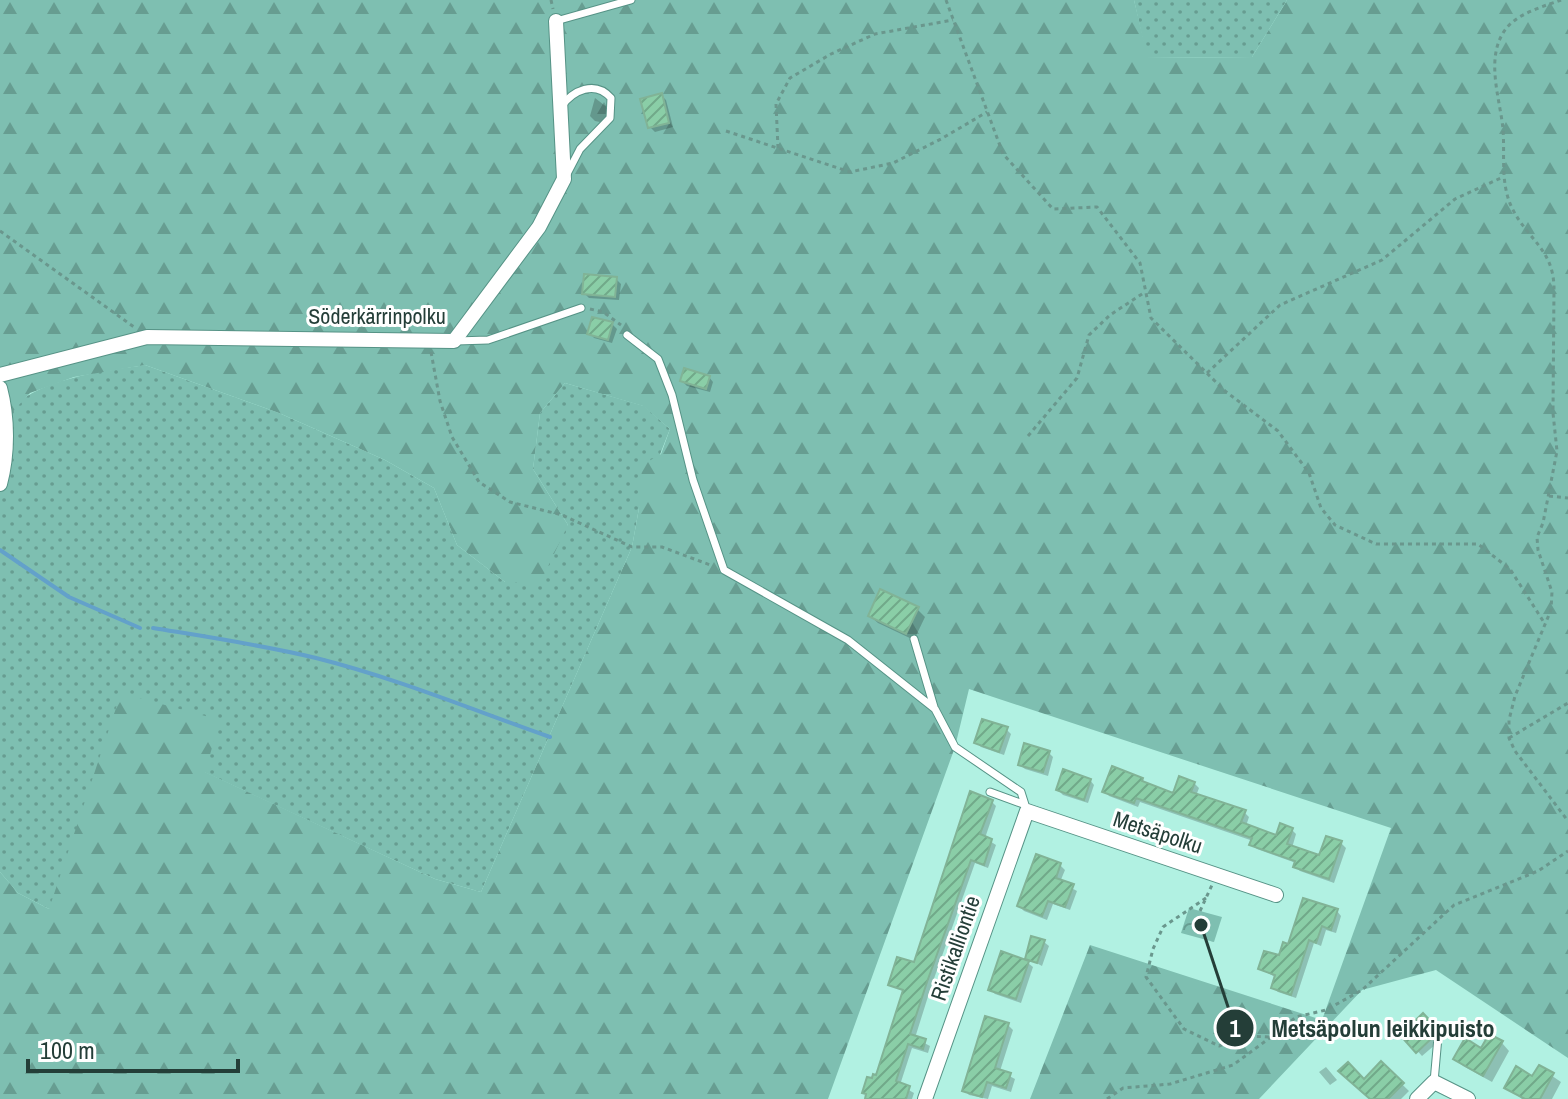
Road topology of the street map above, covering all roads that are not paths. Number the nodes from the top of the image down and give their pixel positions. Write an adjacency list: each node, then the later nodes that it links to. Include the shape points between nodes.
1 (631, 0): 2 (lane)
2 (556, 21): 3 (street)
3 (560, 108): 4 (street); 4 (lane, via 583,89 606,92 611,98 610,118 580,149)
4 (564, 179): 7 (street, Söderkärrinpolku, via 539,227)
5 (581, 308): 7 (lane, via 488,340)
6 (627, 335): 12 (lane, via 658,359 724,570 848,640)
7 (454, 341): 8 (street, Söderkärrinpolku, via 147,337)
8 (0, 375)
9 (0, 388): 10 (street, via 6,419)
10 (0, 484)
11 (914, 639): 12 (lane)
12 (935, 709): 14 (lane, via 955,747 1021,792)
13 (990, 792): 14 (lane)
14 (1025, 808): 15 (street, Metsäpolku); 18 (street, Ristikalliontie)
15 (1276, 895)
16 (1438, 1037): 17 (lane)
17 (1434, 1082): 19 (street); 20 (street)
18 (925, 1099)
19 (1417, 1099)
20 (1468, 1099)

